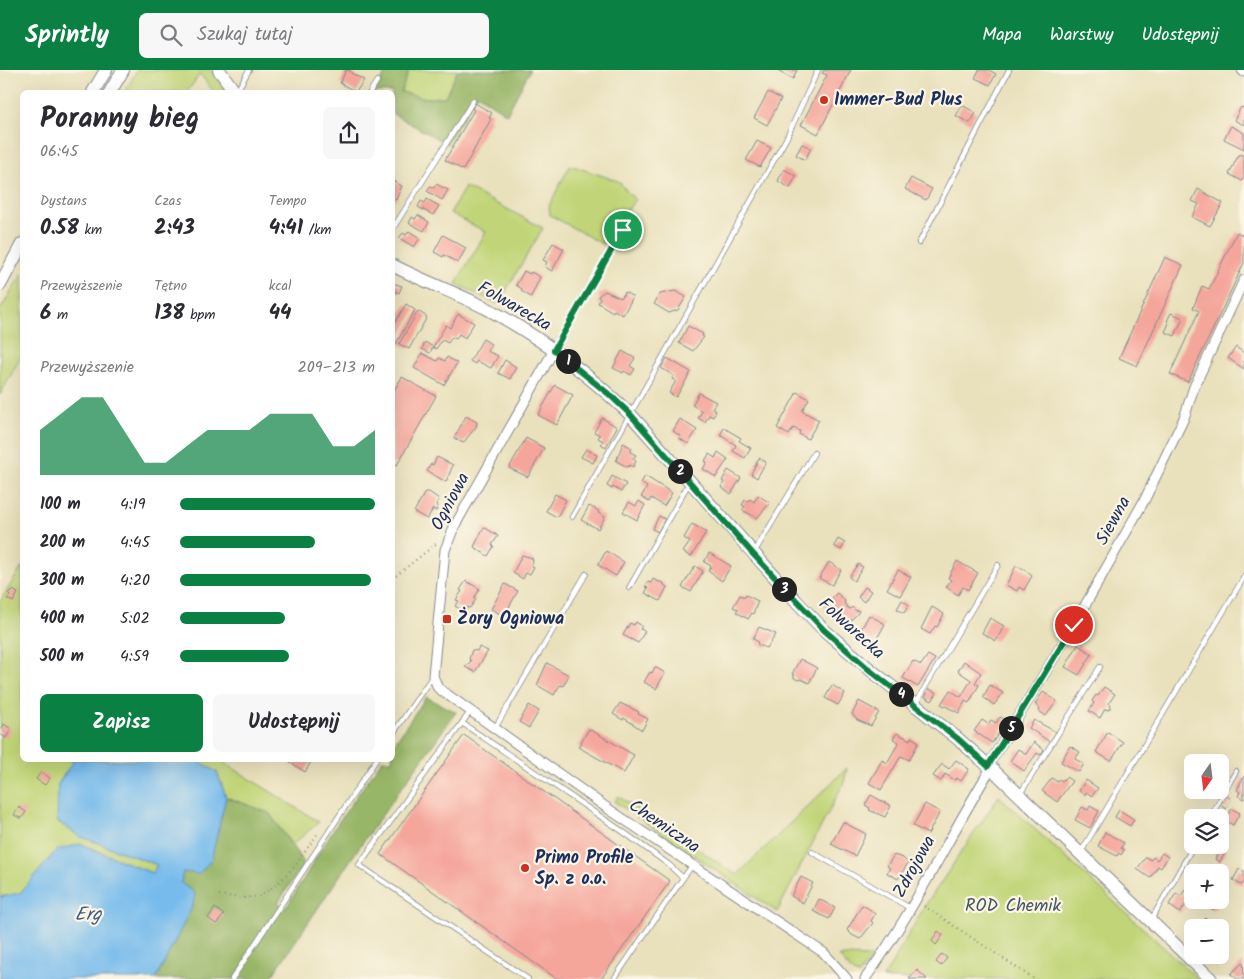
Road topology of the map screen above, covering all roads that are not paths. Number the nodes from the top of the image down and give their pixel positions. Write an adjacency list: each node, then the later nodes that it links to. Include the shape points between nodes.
1 (106, 70): 8 (street)
2 (123, 70): 9 (street)
3 (219, 70): 10 (street)
4 (248, 70): 11 (lane)
5 (818, 70): 22 (lane, via 786,140)
6 (1009, 70): 16 (lane)
7 (377, 82): 12 (lane)
8 (94, 90)
9 (111, 90)
10 (234, 90)
11 (237, 90)
12 (371, 90)
13 (473, 100): 14 (lane)
14 (395, 225)
15 (623, 230): 21 (lane)
16 (919, 243)
17 (20, 248): 20 (street)
18 (395, 266): 21 (street, Folwarecka, via 484,308)
19 (1244, 280): 39 (street, Siewna, via 1145,499)
20 (0, 285)
21 (554, 350): 22 (street, Folwarecka); 32 (street, Ogniowa, via 448,540)
22 (630, 414): 24 (street, Folwarecka); 25 (lane)
23 (814, 453): 26 (lane)
24 (690, 482): 26 (street, Folwarecka); 30 (lane)
25 (572, 517)
26 (753, 554): 33 (street, Folwarecka, via 824,630)
27 (998, 565): 33 (lane)
28 (586, 574): 36 (lane)
29 (1244, 578): 44 (lane)
30 (629, 588)
31 (1100, 666): 41 (lane)
32 (433, 676): 34 (street, Chemiczna, via 438,688); 37 (lane)
33 (914, 705): 39 (street, Folwarecka)
34 (470, 712): 35 (lane); 36 (street, Chemiczna)
35 (462, 723): 47 (lane, via 622,831); 51 (lane, via 359,865)
36 (495, 729): 46 (street, Chemiczna)
37 (395, 731)
38 (375, 762): 50 (lane)
39 (989, 767): 41 (street, Folwarecka); 48 (street, Zdrojowa)
40 (1236, 771): 42 (lane)
41 (1019, 795): 44 (street, Folwarecka)
42 (1215, 809)
43 (812, 852): 48 (lane)
44 (1080, 853): 49 (street, Folwarecka)
45 (1189, 854): 49 (lane)
46 (692, 866): 47 (lane); 53 (street, Chemiczna, via 824,953)
47 (683, 878): 52 (lane)
48 (913, 904): 54 (street, Zdrojowa)
49 (1151, 921): 55 (street, Folwarecka)
50 (232, 979)
51 (528, 979)
52 (614, 979)
53 (847, 979)
54 (865, 979)
55 (1211, 979)

